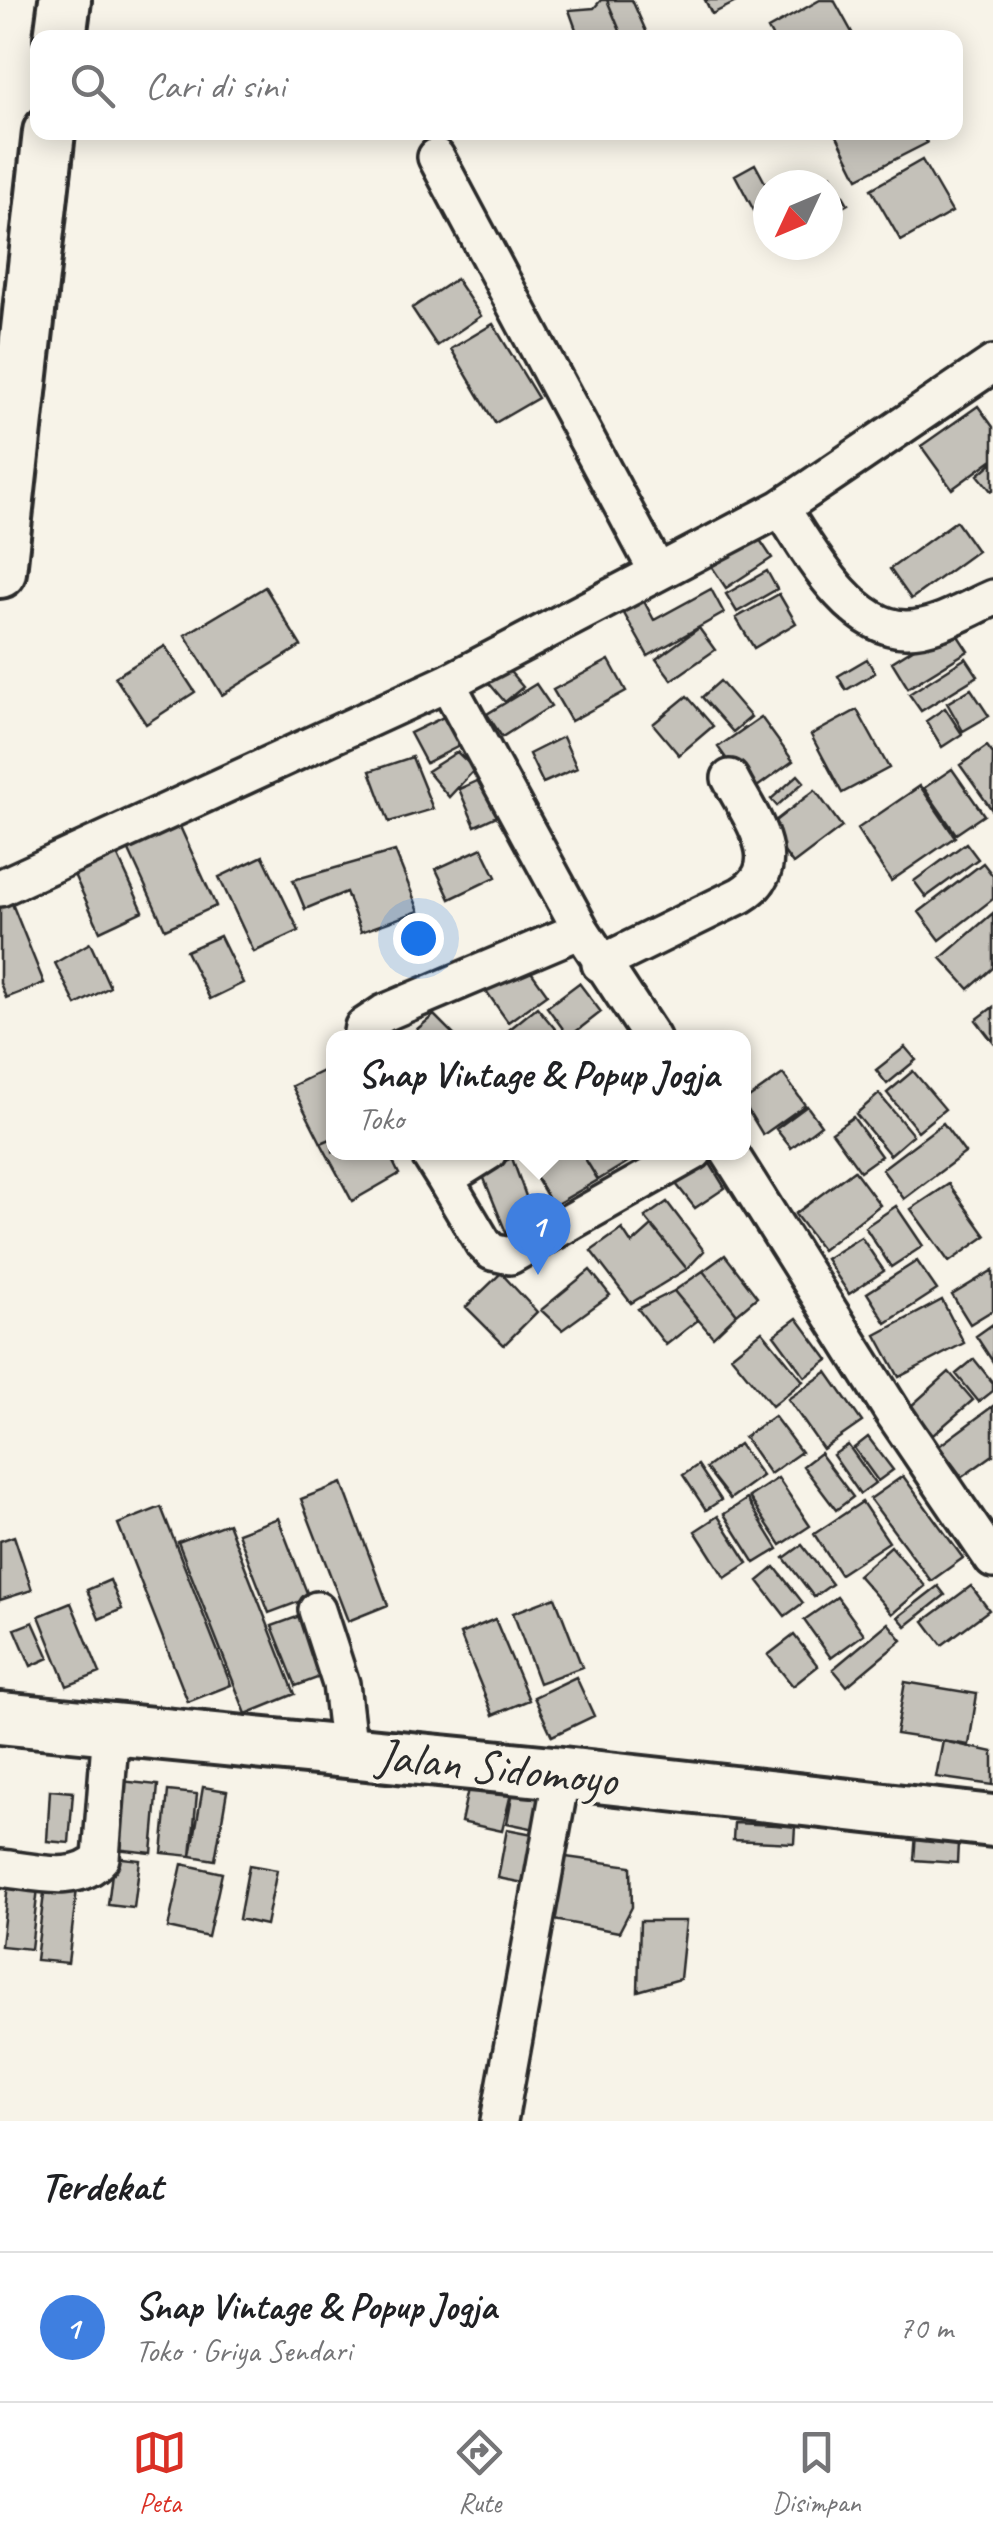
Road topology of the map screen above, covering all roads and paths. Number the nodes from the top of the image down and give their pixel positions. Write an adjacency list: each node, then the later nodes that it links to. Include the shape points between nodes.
1 (64, 0): 2 (main road)
2 (61, 30)
3 (48, 140): 8 (main road)
4 (436, 157): 7 (street)
5 (993, 364): 6 (street)
6 (781, 508): 7 (street); 9 (street, via 829,580 886,626 908,630)
7 (657, 570): 10 (street)
8 (0, 572)
9 (993, 598)
10 (447, 683): 12 (street); 13 (street)
11 (730, 778): 14 (street, via 765,848 759,880)
12 (0, 888)
13 (581, 930): 14 (street); 15 (street, via 384,1012)
14 (600, 964): 16 (street)
15 (363, 1030)
16 (646, 1030)
17 (680, 1160): 19 (street, via 510,1256 492,1252)
18 (735, 1160): 20 (street)
19 (436, 1166)
20 (993, 1560)
21 (317, 1610): 24 (street, via 340,1684)
22 (0, 1718): 23 (main road, Jalan Sidomoyo)
23 (110, 1728): 24 (main road, Jalan Sidomoyo); 27 (street, via 101,1858 76,1876)
24 (349, 1752): 25 (main road, Jalan Sidomoyo)
25 (562, 1773): 26 (main road, Jalan Sidomoyo); 28 (street)
26 (993, 1822)
27 (0, 1868)
28 (499, 2121)

